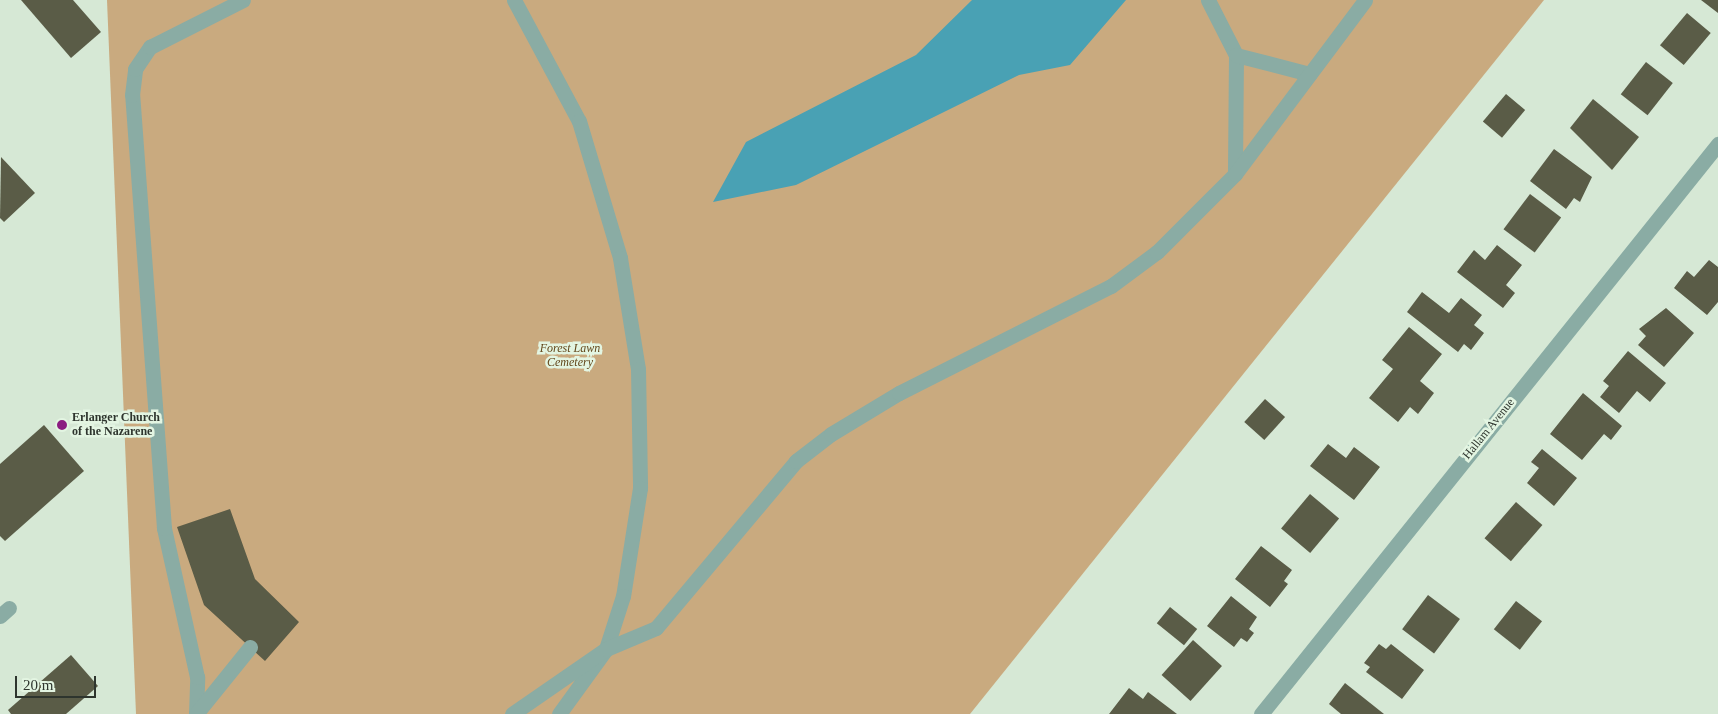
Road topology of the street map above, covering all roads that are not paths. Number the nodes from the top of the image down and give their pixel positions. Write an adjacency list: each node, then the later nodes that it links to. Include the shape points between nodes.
1 (243, 0): 11 (street, via 150,47 135,69 132,95 164,528 197,677)
2 (514, 0): 10 (street, via 579,121 631,310 638,369 640,488 623,596)
3 (1208, 0): 5 (street)
4 (1365, 0): 6 (street)
5 (1236, 55): 6 (street); 8 (street)
6 (1310, 74): 8 (street)
7 (1718, 144): 14 (street, Hallam Avenue)
8 (1235, 174): 10 (street, via 1158,252 1111,286 899,393 824,439 796,461 738,526 673,612 656,628)
9 (250, 647): 11 (street)
10 (606, 649): 12 (street); 13 (street)
11 (196, 714)
12 (512, 714)
13 (558, 714)
14 (1261, 714)

